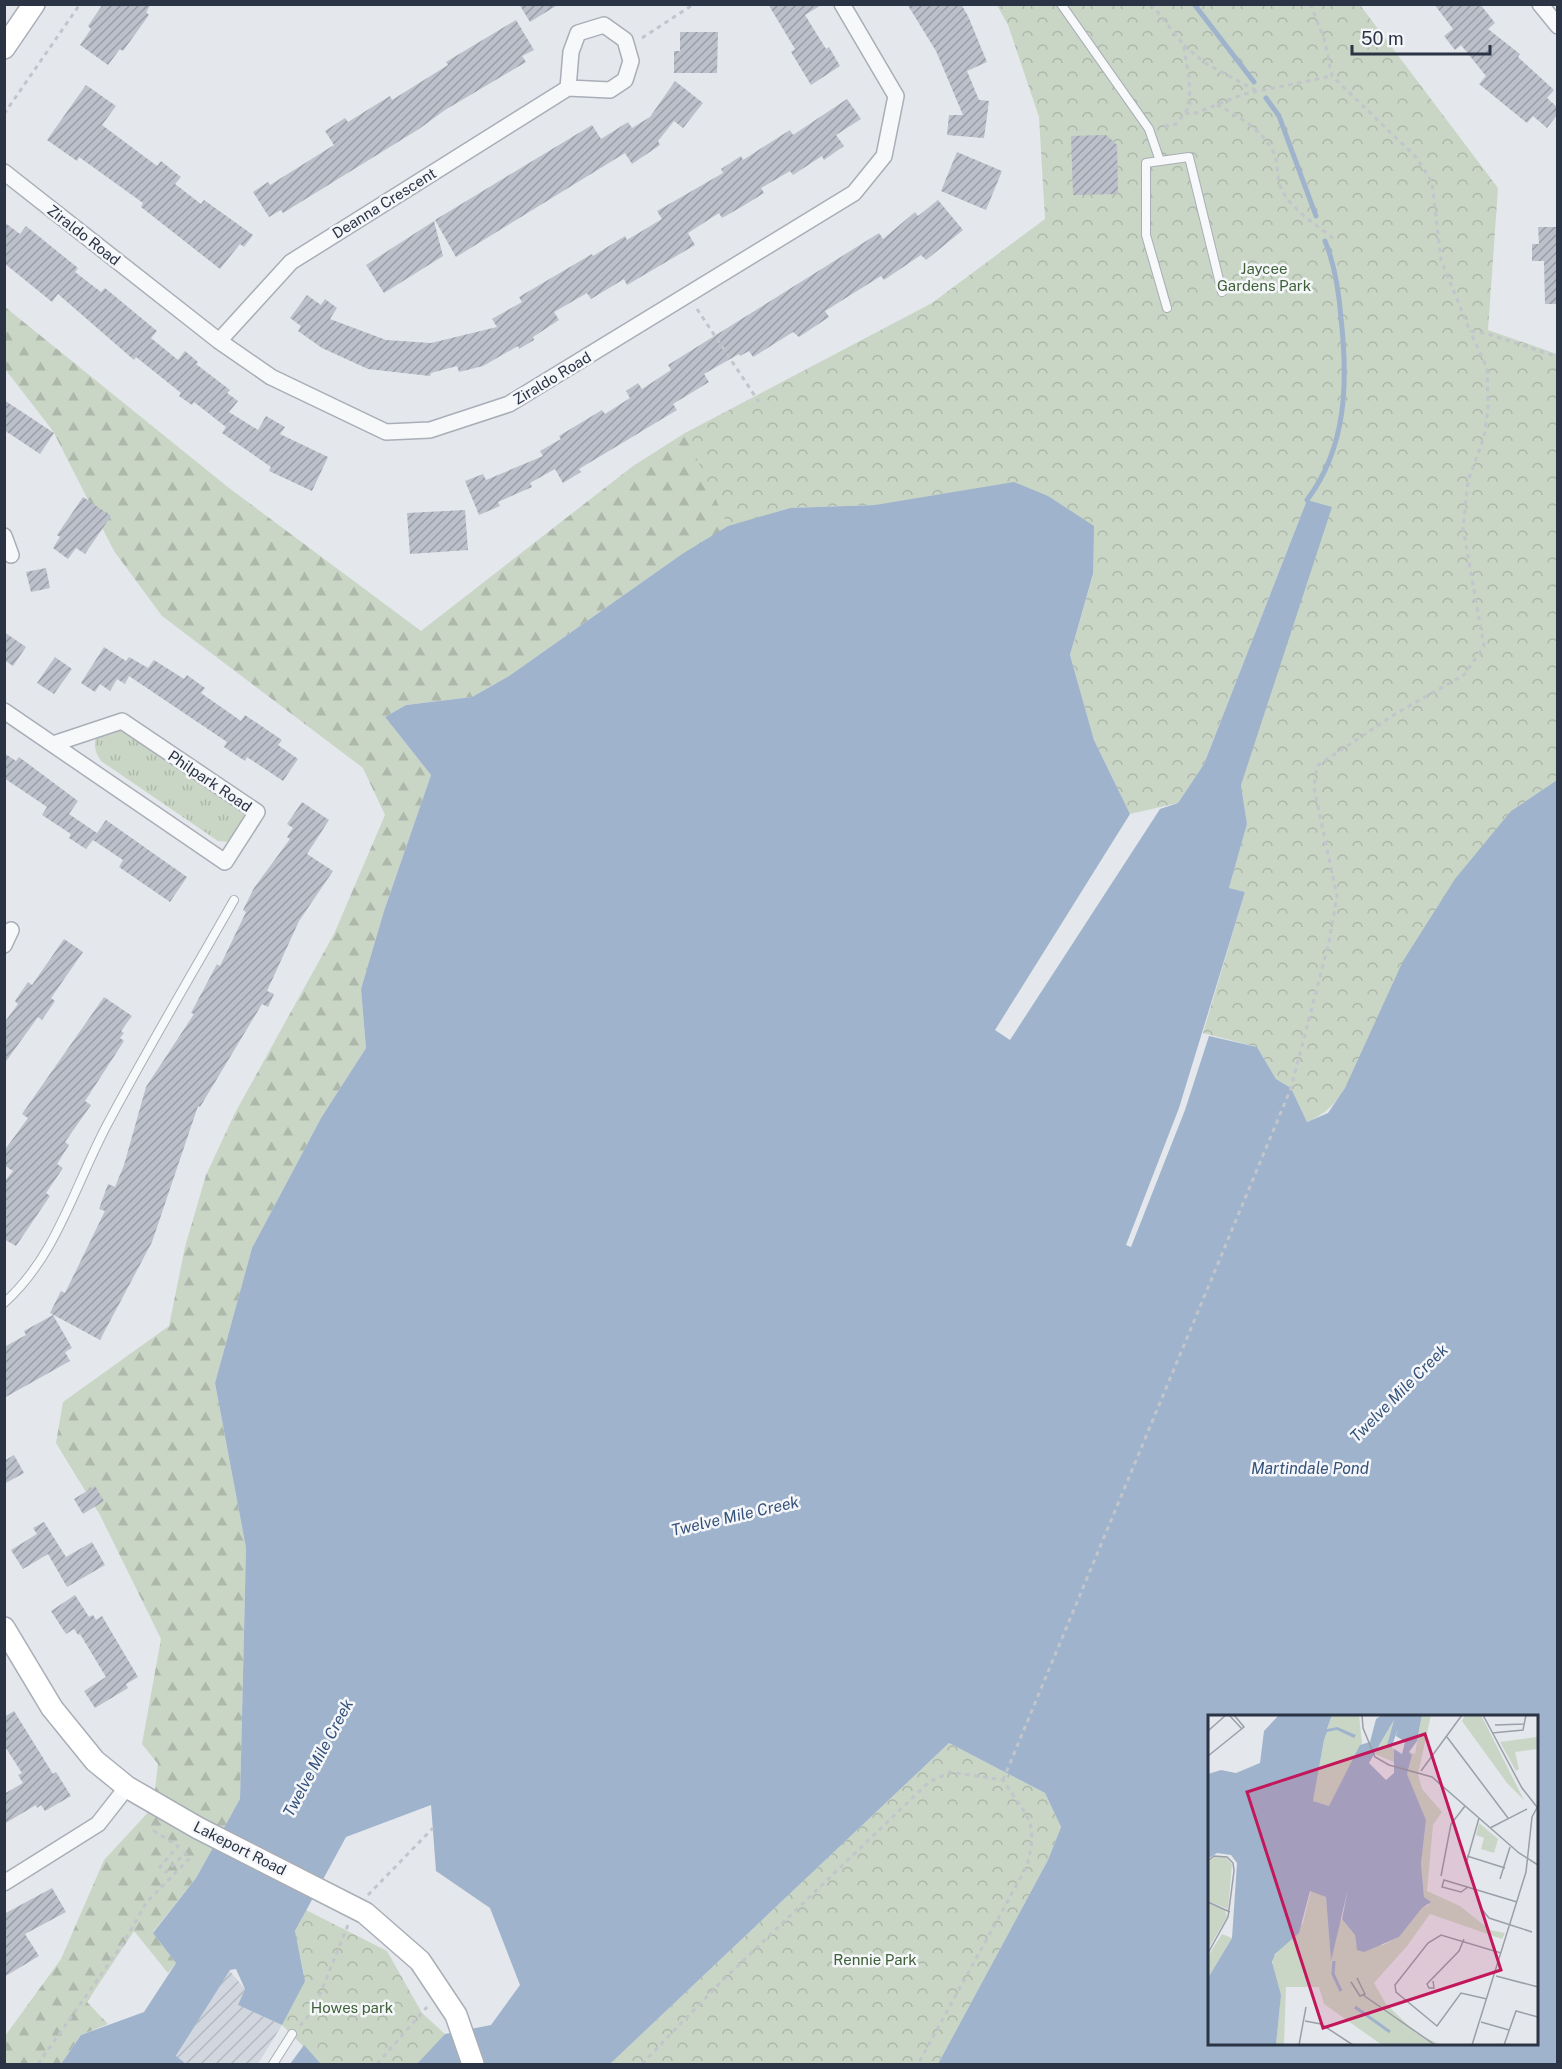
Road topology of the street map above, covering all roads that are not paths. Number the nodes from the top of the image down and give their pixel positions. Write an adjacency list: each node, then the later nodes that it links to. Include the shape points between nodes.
1 (34, 4): 6 (main road)
2 (842, 4): 12 (street, Ziraldo Road, via 896,96 884,156 854,193 509,404 430,430 386,432 271,377)
3 (1061, 4): 8 (lane, via 1149,129)
4 (1540, 4): 5 (street)
5 (1557, 26)
6 (4, 48)
7 (568, 88): 7 (street, via 571,52 578,33 604,25 625,40 631,61 625,80 610,90); 12 (street, Deanna Crescent, via 291,262)
8 (1160, 160): 10 (lane, via 1189,157); 11 (lane, via 1146,162 1146,235)
9 (4, 172): 12 (street, Ziraldo Road)
10 (1222, 292)
11 (1167, 308)
12 (219, 341)
13 (4, 536): 14 (street)
14 (11, 555)
15 (4, 711): 16 (street, Philpark Road)
16 (53, 744): 16 (street, Philpark Road, via 225,862 257,812 122,722)
17 (234, 900): 18 (lane, via 107,1124 51,1244 25,1285)
18 (4, 1304)
19 (4, 1628): 20 (main road, Lakeport Road, via 52,1708 95,1761)
20 (127, 1787): 21 (street, via 98,1824); 24 (main road, Lakeport Road, via 198,1828 365,1913 420,1961 456,2015)
21 (4, 1882)
22 (292, 2034): 23 (lane)
23 (273, 2064)
24 (473, 2064)

